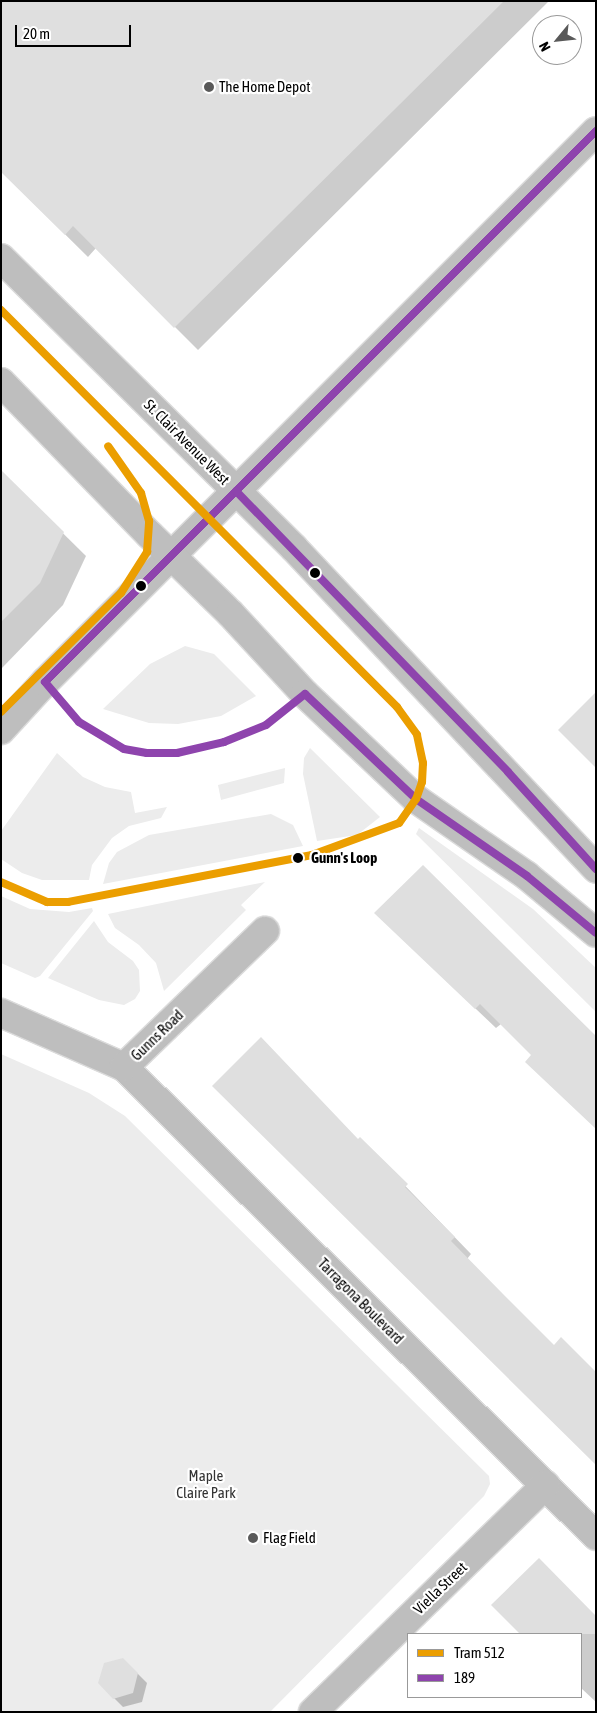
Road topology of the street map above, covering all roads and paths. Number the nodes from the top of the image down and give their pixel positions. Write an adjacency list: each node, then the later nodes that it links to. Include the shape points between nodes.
1 (596, 131): 4 (street)
2 (1, 258): 4 (street, St. Clair Avenue West)
3 (1, 382): 5 (street)
4 (236, 491): 5 (street); 7 (street, St. Clair Avenue West, via 495,758)
5 (173, 556): 6 (street); 9 (street, via 305,694 416,800 527,876)
6 (1, 730)
7 (596, 869)
8 (265, 931): 11 (street, Gunns Road)
9 (596, 933)
10 (1, 1012): 11 (street, Gunns Road)
11 (124, 1067): 12 (street, Tarragona Boulevard)
12 (546, 1485): 13 (street, Tarragona Boulevard); 14 (street, Viella Street)
13 (596, 1536)
14 (313, 1712)

